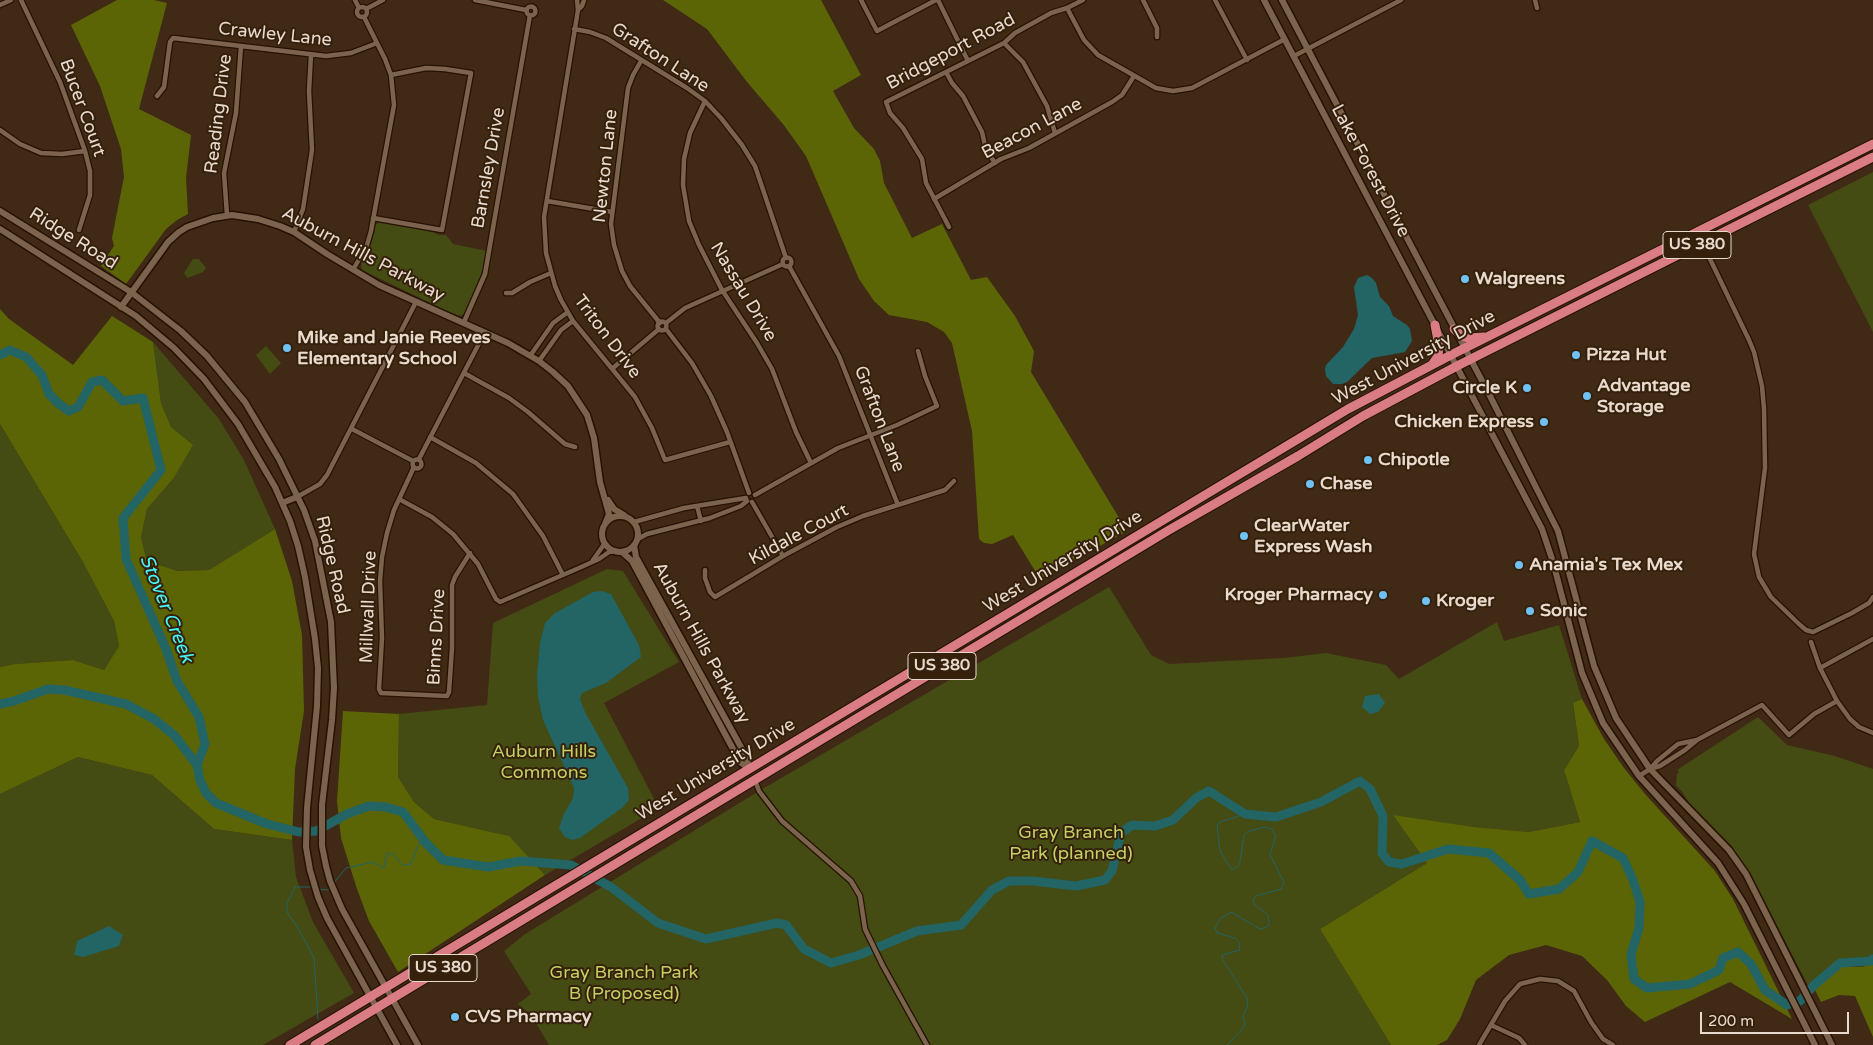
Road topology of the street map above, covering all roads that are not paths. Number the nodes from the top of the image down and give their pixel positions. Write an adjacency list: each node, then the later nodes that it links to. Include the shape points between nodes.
1 (11, 0): 19 (street)
2 (21, 0): 49 (street, Bucer Court, via 54,68)
3 (355, 0): 21 (street)
4 (383, 0): 24 (street)
5 (475, 0): 18 (street)
6 (532, 0): 20 (street, Barnsley Drive)
7 (577, 0): 26 (street, Triton Drive)
8 (584, 0): 26 (street, Triton Drive)
9 (861, 0): 10 (street, via 877,31)
10 (937, 0): 40 (street)
11 (1083, 0): 22 (street, Bridgeport Road)
12 (1143, 0): 30 (street, via 1157,28)
13 (1215, 0): 38 (street)
14 (1264, 0): 31 (street, Lake Forest Drive)
15 (1282, 0): 35 (street, Lake Forest Drive)
16 (1401, 0): 35 (street)
17 (1535, 0): 23 (street)
18 (484, 1): 25 (street)
19 (0, 5)
20 (531, 6): 25 (street); 27 (street, Barnsley Drive, via 535,11)
21 (359, 8): 24 (street); 28 (street, via 357,15)
22 (1067, 8): 33 (street, Bridgeport Road, via 1015,32); 43 (street, via 1084,40 1098,55)
23 (1537, 8)
24 (366, 10): 28 (street)
25 (526, 10): 27 (street)
26 (578, 10): 29 (street, Triton Drive)
27 (530, 15): 78 (street, Barnsley Drive, via 485,274)
28 (364, 17): 32 (street)
29 (574, 29): 39 (street, Grafton Lane, via 606,38); 53 (street, Triton Drive)
30 (1157, 37)
31 (1285, 39): 37 (street, Lake Forest Drive); 38 (street)
32 (377, 43): 36 (street, Crawley Lane, via 342,55); 42 (street)
33 (1004, 43): 40 (street, Bridgeport Road); 47 (street, via 1023,62 1047,106)
34 (241, 46): 36 (street, Crawley Lane); 44 (street, Crawley Lane, via 173,38 164,88); 56 (street, Reading Drive, via 236,113 224,173)
35 (1308, 48): 37 (street); 83 (street, Lake Forest Drive)
36 (310, 55): 61 (street, via 312,150 303,210)
37 (1294, 56): 81 (street, Lake Forest Drive)
38 (1247, 60): 43 (street, via 1192,88 1173,91 1156,88)
39 (641, 61): 45 (street, Grafton Lane); 55 (street, Newton Lane, via 628,88)
40 (968, 61): 41 (street, Bridgeport Road)
41 (946, 72): 51 (street, via 982,132 986,150); 52 (street, Bridgeport Road, via 886,102 922,159 926,183)
42 (391, 75): 57 (street, via 393,112); 57 (street, via 426,68 471,73 442,230)
43 (1134, 76): 47 (street, Beacon Lane, via 1122,95)
44 (157, 96)
45 (705, 101): 64 (street, Grafton Lane, via 736,135 751,158); 69 (street, Nassau Drive, via 693,124 686,150 684,194 695,237)
46 (0, 130): 49 (street, via 20,144 41,152)
47 (1055, 133): 51 (street, Beacon Lane)
48 (1873, 144): 62 (highway, West University Drive / US 380)
49 (85, 152): 60 (street, Bucer Court, via 91,186)
50 (1873, 156): 63 (highway, West University Drive / US 380)
51 (994, 163): 52 (street, Beacon Lane)
52 (934, 199): 58 (street)
53 (547, 201): 55 (street); 68 (street, Triton Drive, via 544,233)
54 (0, 211): 70 (street, Ridge Road)
55 (612, 212): 79 (street, Newton Lane, via 614,245 622,271)
56 (227, 215): 61 (street, Auburn Hills Parkway, via 268,222); 70 (street, Auburn Hills Parkway, via 199,222 179,232)
57 (373, 218): 67 (street, via 366,245)
58 (949, 228)
59 (0, 229): 74 (street, Ridge Road)
60 (79, 230)
61 (294, 232): 67 (street, Auburn Hills Parkway)
62 (1696, 232): 63 (street); 72 (highway, West University Drive / US 380)
63 (1702, 243): 75 (highway, West University Drive / US 380); 137 (street, via 1750,340 1762,386 1764,468 1754,544 1759,577 1771,597 1806,630 1813,632 1869,603)
64 (786, 258): 65 (street); 66 (street, via 791,260)
65 (783, 264): 66 (street); 69 (street)
66 (789, 266): 100 (street, Grafton Lane, via 834,346)
67 (354, 270): 73 (street, Auburn Hills Parkway)
68 (551, 274): 71 (street); 76 (street, Triton Drive)
69 (722, 290): 80 (street, via 686,308); 106 (street, Nassau Drive, via 765,356)
70 (131, 292): 74 (street, Auburn Hills Parkway); 114 (street, Ridge Road, via 181,331 229,381 261,426)
71 (506, 293)
72 (1571, 295): 75 (highway); 88 (highway, West University Drive / US 380)
73 (416, 302): 78 (street, Auburn Hills Parkway); 99 (street)
74 (121, 306): 118 (street, Ridge Road, via 174,348 209,386 238,424)
75 (1576, 306): 93 (highway, West University Drive / US 380)
76 (568, 312): 77 (street, Triton Drive); 84 (street)
77 (574, 321): 87 (street); 97 (street, Triton Drive)
78 (464, 322): 86 (street, Auburn Hills Parkway)
79 (660, 323): 80 (street); 82 (street)
80 (666, 323): 85 (street)
81 (1435, 325): 91 (street, Lake Forest Drive); 95 (highway, via 1439,346 1438,356)
82 (659, 329): 85 (street); 97 (street)
83 (1454, 329): 88 (highway, via 1468,338); 89 (street, Lake Forest Drive)
84 (548, 330): 87 (street); 92 (street)
85 (666, 330): 102 (street, via 705,385)
86 (485, 332): 92 (street, Auburn Hills Parkway); 98 (street, Millwall Drive)
87 (556, 335): 94 (street)
88 (1489, 336): 89 (highway, West University Drive / US 380)
89 (1464, 348): 91 (highway, West University Drive / US 380); 93 (street, Lake Forest Drive)
90 (918, 351): 100 (street, via 937,406)
91 (1451, 355): 95 (highway, West University Drive / US 380); 96 (street, Lake Forest Drive)
92 (530, 356): 94 (street, Auburn Hills Parkway)
93 (1470, 359): 96 (highway, West University Drive / US 380); 108 (street, Lake Forest Drive)
94 (539, 361): 112 (street, Auburn Hills Parkway, via 568,386 587,415)
95 (1432, 365): 122 (highway, West University Drive / US 380, via 1348,409)
96 (1457, 366): 109 (street, Lake Forest Drive); 134 (highway, West University Drive / US 380, via 1362,416)
97 (613, 368): 102 (street, Triton Drive, via 647,417 665,460)
98 (464, 373): 101 (street, Millwall Drive); 103 (street, via 509,398 565,444)
99 (352, 429): 105 (street); 114 (street, via 324,480)
100 (870, 435): 106 (street); 119 (street, Grafton Lane)
101 (430, 437): 104 (street, Millwall Drive); 133 (street, via 476,463 512,494 544,536)
102 (730, 442): 111 (street)
103 (575, 447)
104 (418, 459): 105 (street); 107 (street, Millwall Drive, via 421,466)
105 (413, 461): 107 (street)
106 (811, 463): 113 (street)
107 (414, 468): 115 (street, Millwall Drive)
108 (1530, 474): 109 (street); 135 (street, Lake Forest Drive, via 1558,531)
109 (1518, 480): 136 (street, Lake Forest Drive, via 1542,529)
110 (954, 481): 119 (street, Kildale Court, via 945,490)
111 (749, 493): 113 (street); 116 (street)
112 (604, 495): 121 (street, Auburn Hills Parkway, via 614,509); 125 (street, Auburn Hills Parkway, via 608,514)
113 (755, 495): 117 (street)
114 (297, 496): 118 (street); 149 (street, Ridge Road, via 315,541 331,622 332,720 322,804 322,846 330,881 340,904)
115 (399, 499): 129 (street, via 444,526); 141 (street, Millwall Drive, via 387,533 380,568 382,638 379,689 381,692)
116 (746, 499): 117 (street); 120 (street); 123 (street, via 741,506)
117 (752, 502): 130 (street)
118 (282, 503): 150 (street, Ridge Road, via 298,546 318,668 306,847 323,911)
119 (898, 505): 130 (street, Kildale Court, via 845,523)
120 (697, 506): 123 (street); 124 (street)
121 (625, 516): 124 (street); 125 (street, via 613,517)
122 (1164, 520): 134 (highway, via 1162,530 1092,572); 145 (highway, West University Drive / US 380)
123 (701, 521): 126 (street, via 647,534)
124 (634, 522): 126 (street, via 638,528)
125 (605, 524): 127 (street, via 602,534)
126 (636, 542): 128 (street, via 629,550); 145 (street, Auburn Hills Parkway, via 636,557 747,758)
127 (605, 544): 128 (street); 131 (street)
128 (618, 551): 131 (street, via 609,552); 145 (street, Auburn Hills Parkway, via 632,560 740,762)
129 (470, 553): 133 (street, via 500,602); 141 (street, Binns Drive, via 452,585 452,648 450,692)
130 (783, 556): 132 (street, Kildale Court, via 715,597 707,585)
131 (590, 563): 133 (street)
132 (705, 570)
133 (563, 575)
134 (1085, 581): 148 (highway, West University Drive / US 380)
135 (1574, 586): 136 (street); 146 (street, Lake Forest Drive, via 1594,666 1616,718)
136 (1560, 589): 147 (street, Lake Forest Drive, via 1585,681 1603,723)
137 (1873, 597)
138 (1873, 640): 140 (street)
139 (1811, 642): 140 (street)
140 (1820, 668): 142 (street)
141 (447, 696)
142 (1837, 701): 143 (street, via 1850,719); 144 (street, via 1814,714 1789,736 1762,705)
143 (1873, 733)
144 (1697, 740): 146 (street, via 1660,766); 146 (street, via 1678,744)
145 (749, 769): 148 (highway); 149 (highway, West University Drive / US 380)
146 (1650, 769): 147 (street); 154 (street, Lake Forest Drive, via 1729,850 1746,874)
147 (1639, 776): 163 (street, Lake Forest Drive, via 1718,863 1744,904)
148 (755, 780): 151 (highway, West University Drive / US 380); 159 (street, via 759,791 782,821 851,881 860,896 866,929 883,966)
149 (386, 988): 150 (highway, West University Drive / US 380); 151 (street, Ridge Road)
150 (370, 997): 152 (street, Ridge Road); 155 (highway, West University Drive / US 380)
151 (392, 999): 152 (highway, West University Drive / US 380); 158 (street, Ridge Road)
152 (376, 1008): 156 (highway, West University Drive / US 380); 157 (street, Ridge Road)
153 (1491, 1025): 160 (street); 161 (street, via 1519,1038); 162 (street, via 1520,984 1540,979 1558,982 1574,990 1603,1039)
154 (1831, 1043)
155 (290, 1045)
156 (315, 1045)
157 (397, 1045)
158 (418, 1045)
159 (927, 1045)
160 (1479, 1045)
161 (1525, 1045)
162 (1613, 1045)
163 (1815, 1045)

